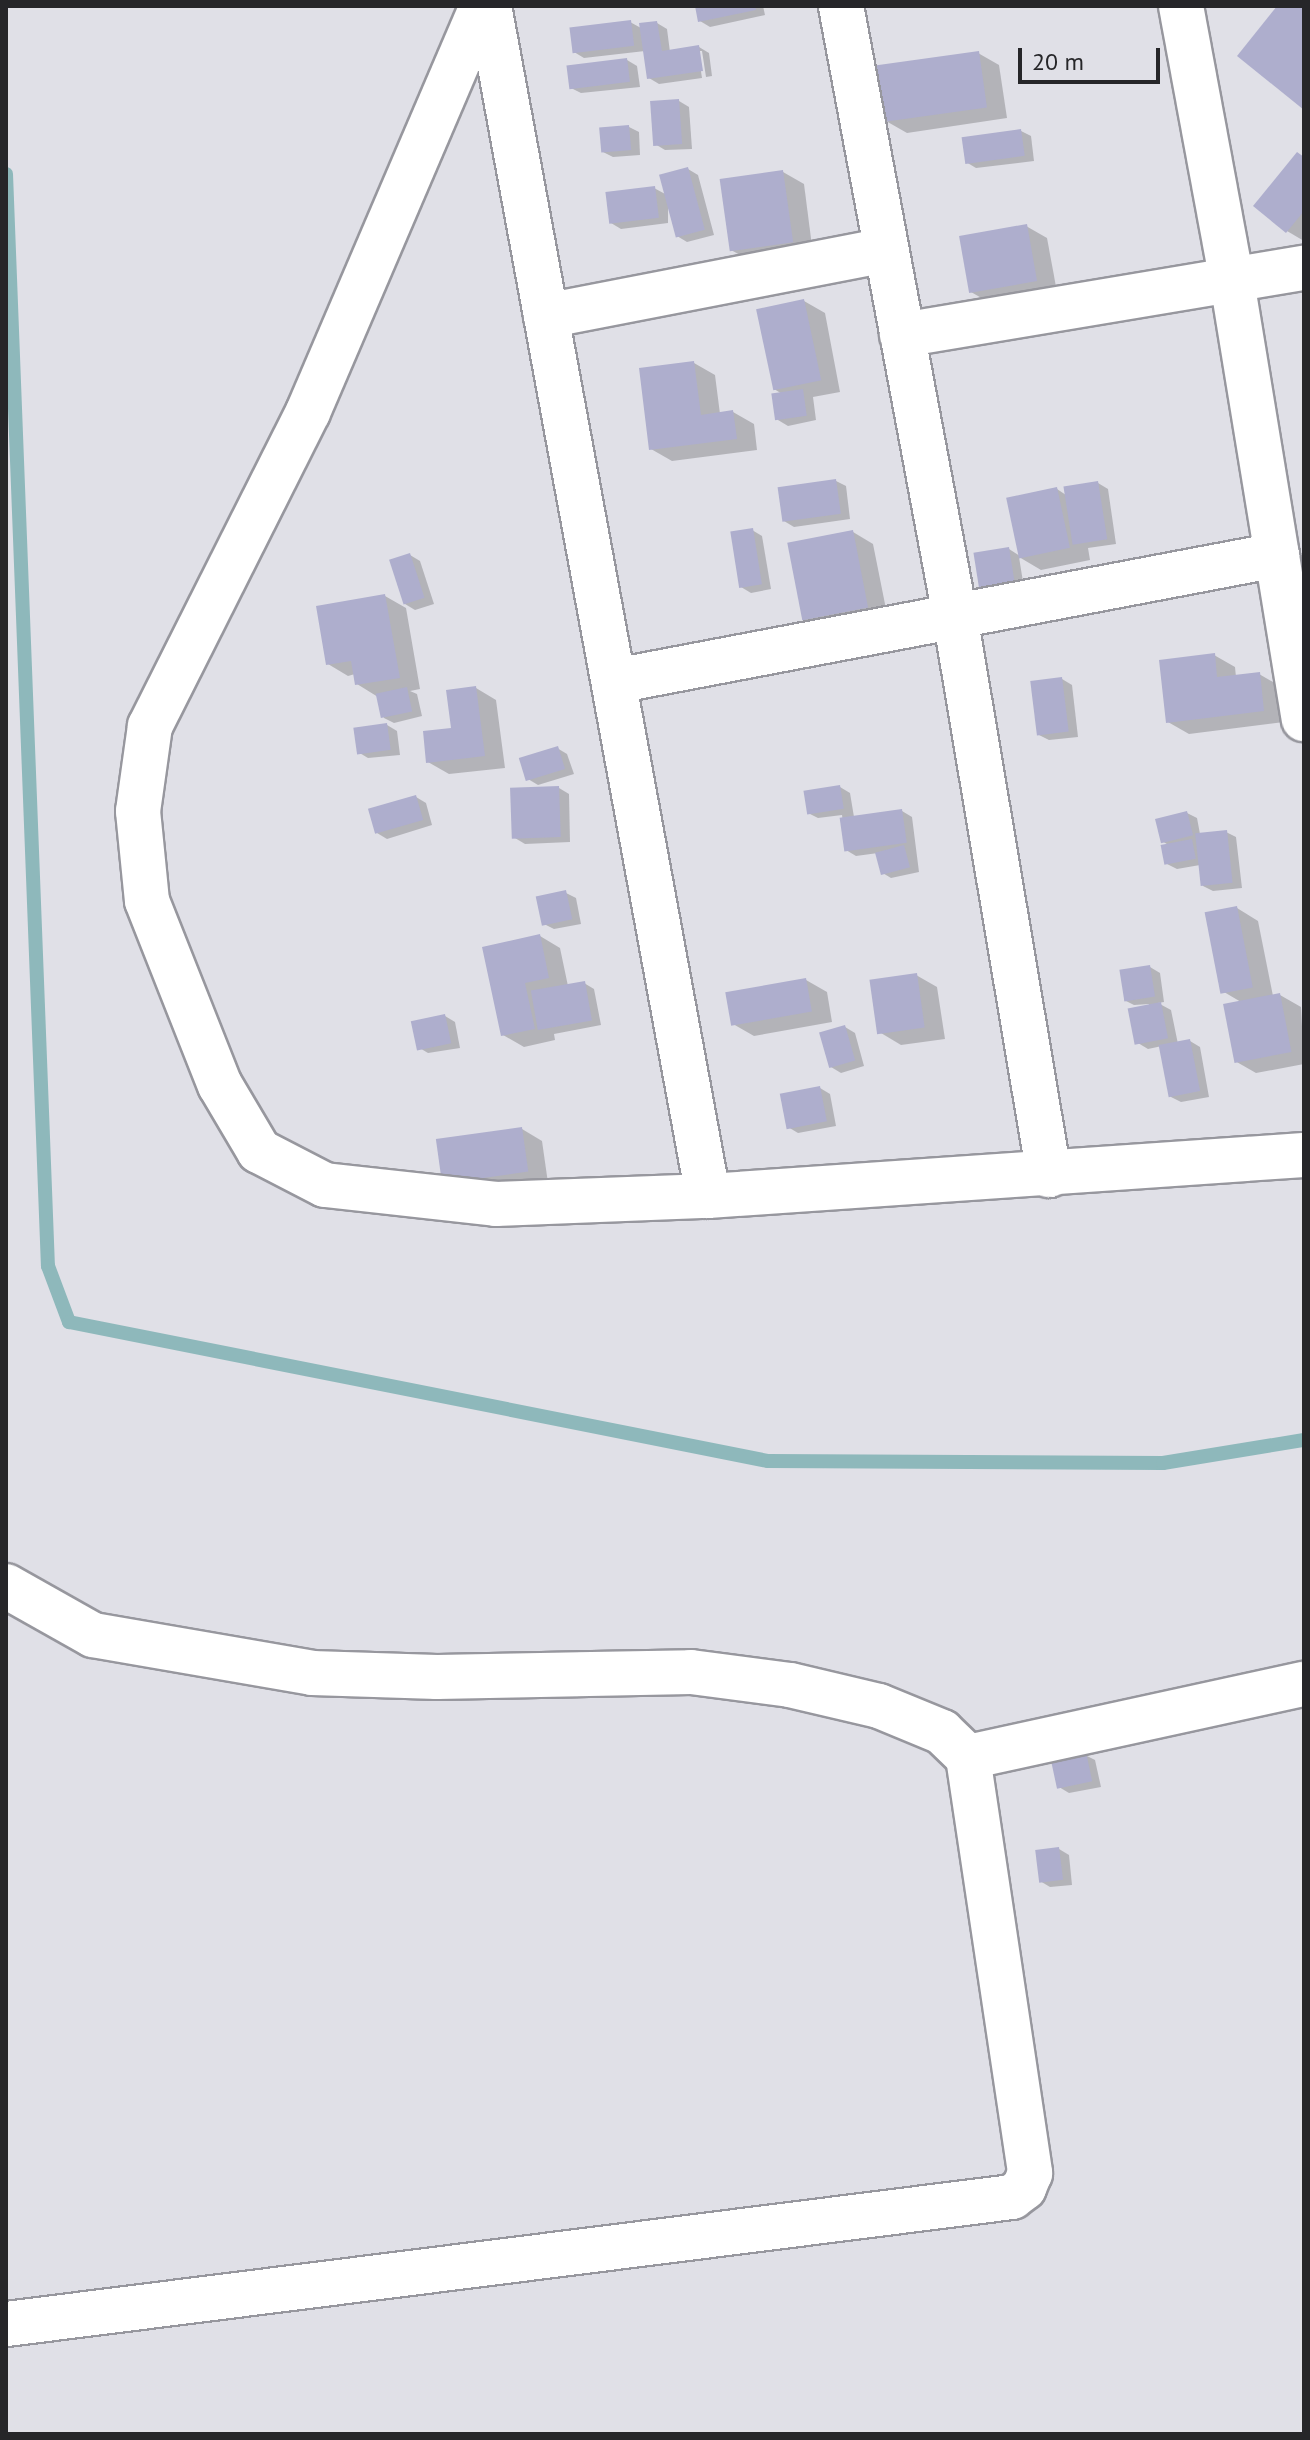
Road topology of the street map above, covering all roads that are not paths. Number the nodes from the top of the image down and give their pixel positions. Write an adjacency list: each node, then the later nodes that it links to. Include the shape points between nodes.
1 (482, 6): 16 (street, via 308,412 150,726 138,811 147,901 220,1085 259,1151 325,1185 496,1204)
2 (489, 6): 8 (street)
3 (841, 6): 5 (street)
4 (1181, 6): 7 (street)
5 (886, 250): 8 (street); 9 (street)
6 (1304, 268): 7 (street)
7 (1232, 281): 9 (street); 10 (street)
8 (546, 316): 12 (street)
9 (902, 335): 11 (street)
10 (1277, 555): 11 (street); 13 (street)
11 (955, 616): 12 (street); 15 (street)
12 (615, 681): 16 (street)
13 (1304, 719)
14 (1304, 1155): 15 (street)
15 (1049, 1175): 16 (street)
16 (708, 1196)
17 (6, 1586): 19 (street, via 93,1635 312,1673 437,1677 691,1672 790,1685 879,1706 942,1732)
18 (1304, 1684): 19 (street)
19 (968, 1757): 20 (street, via 1030,2173 1024,2188 1012,2197)
20 (6, 2324)

